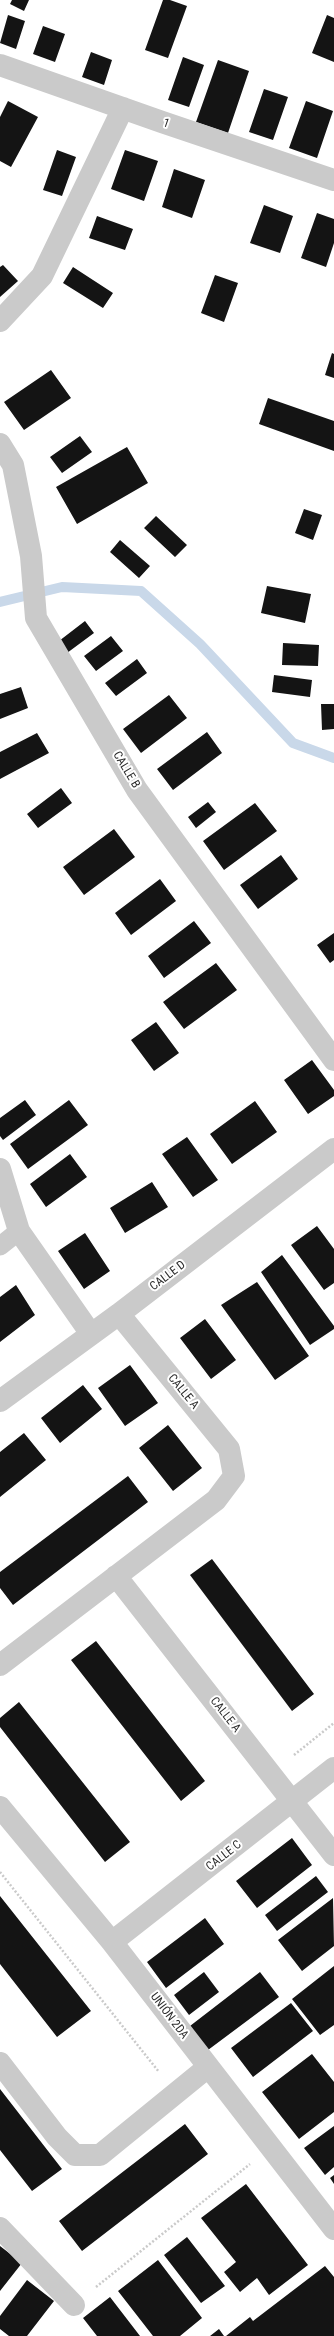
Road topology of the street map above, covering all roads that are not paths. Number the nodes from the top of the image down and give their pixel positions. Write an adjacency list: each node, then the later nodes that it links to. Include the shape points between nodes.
1 (0, 64): 2 (street, 1)
2 (124, 108): 3 (street, 1); 4 (street, via 42,276)
3 (334, 180)
4 (0, 321)
5 (0, 444): 6 (street, CALLE B, via 13,465 31,556 36,618 138,790)
6 (334, 1060)
7 (334, 1149): 11 (street, CALLE D)
8 (0, 1169): 9 (street)
9 (19, 1232): 10 (lane); 12 (street)
10 (0, 1246)
11 (119, 1314): 12 (street, CALLE D); 14 (street, CALLE A, via 230,1449 234,1476 216,1500)
12 (91, 1334): 13 (street, CALLE D)
13 (0, 1401)
14 (116, 1576): 15 (street); 17 (street, CALLE A)
15 (0, 1665)
16 (334, 1768): 17 (street, CALLE C)
17 (293, 1802): 19 (street, CALLE A); 20 (street, CALLE C)
18 (0, 1807): 20 (street, UNIÓN 2DA)
19 (334, 1855)
20 (112, 1942): 22 (street, UNIÓN 2DA)
21 (0, 2063): 22 (street, via 57,2137 75,2155 100,2155)
22 (208, 2068): 24 (street, UNIÓN 2DA)
23 (0, 2228): 25 (street)
24 (334, 2229)
25 (74, 2305)

